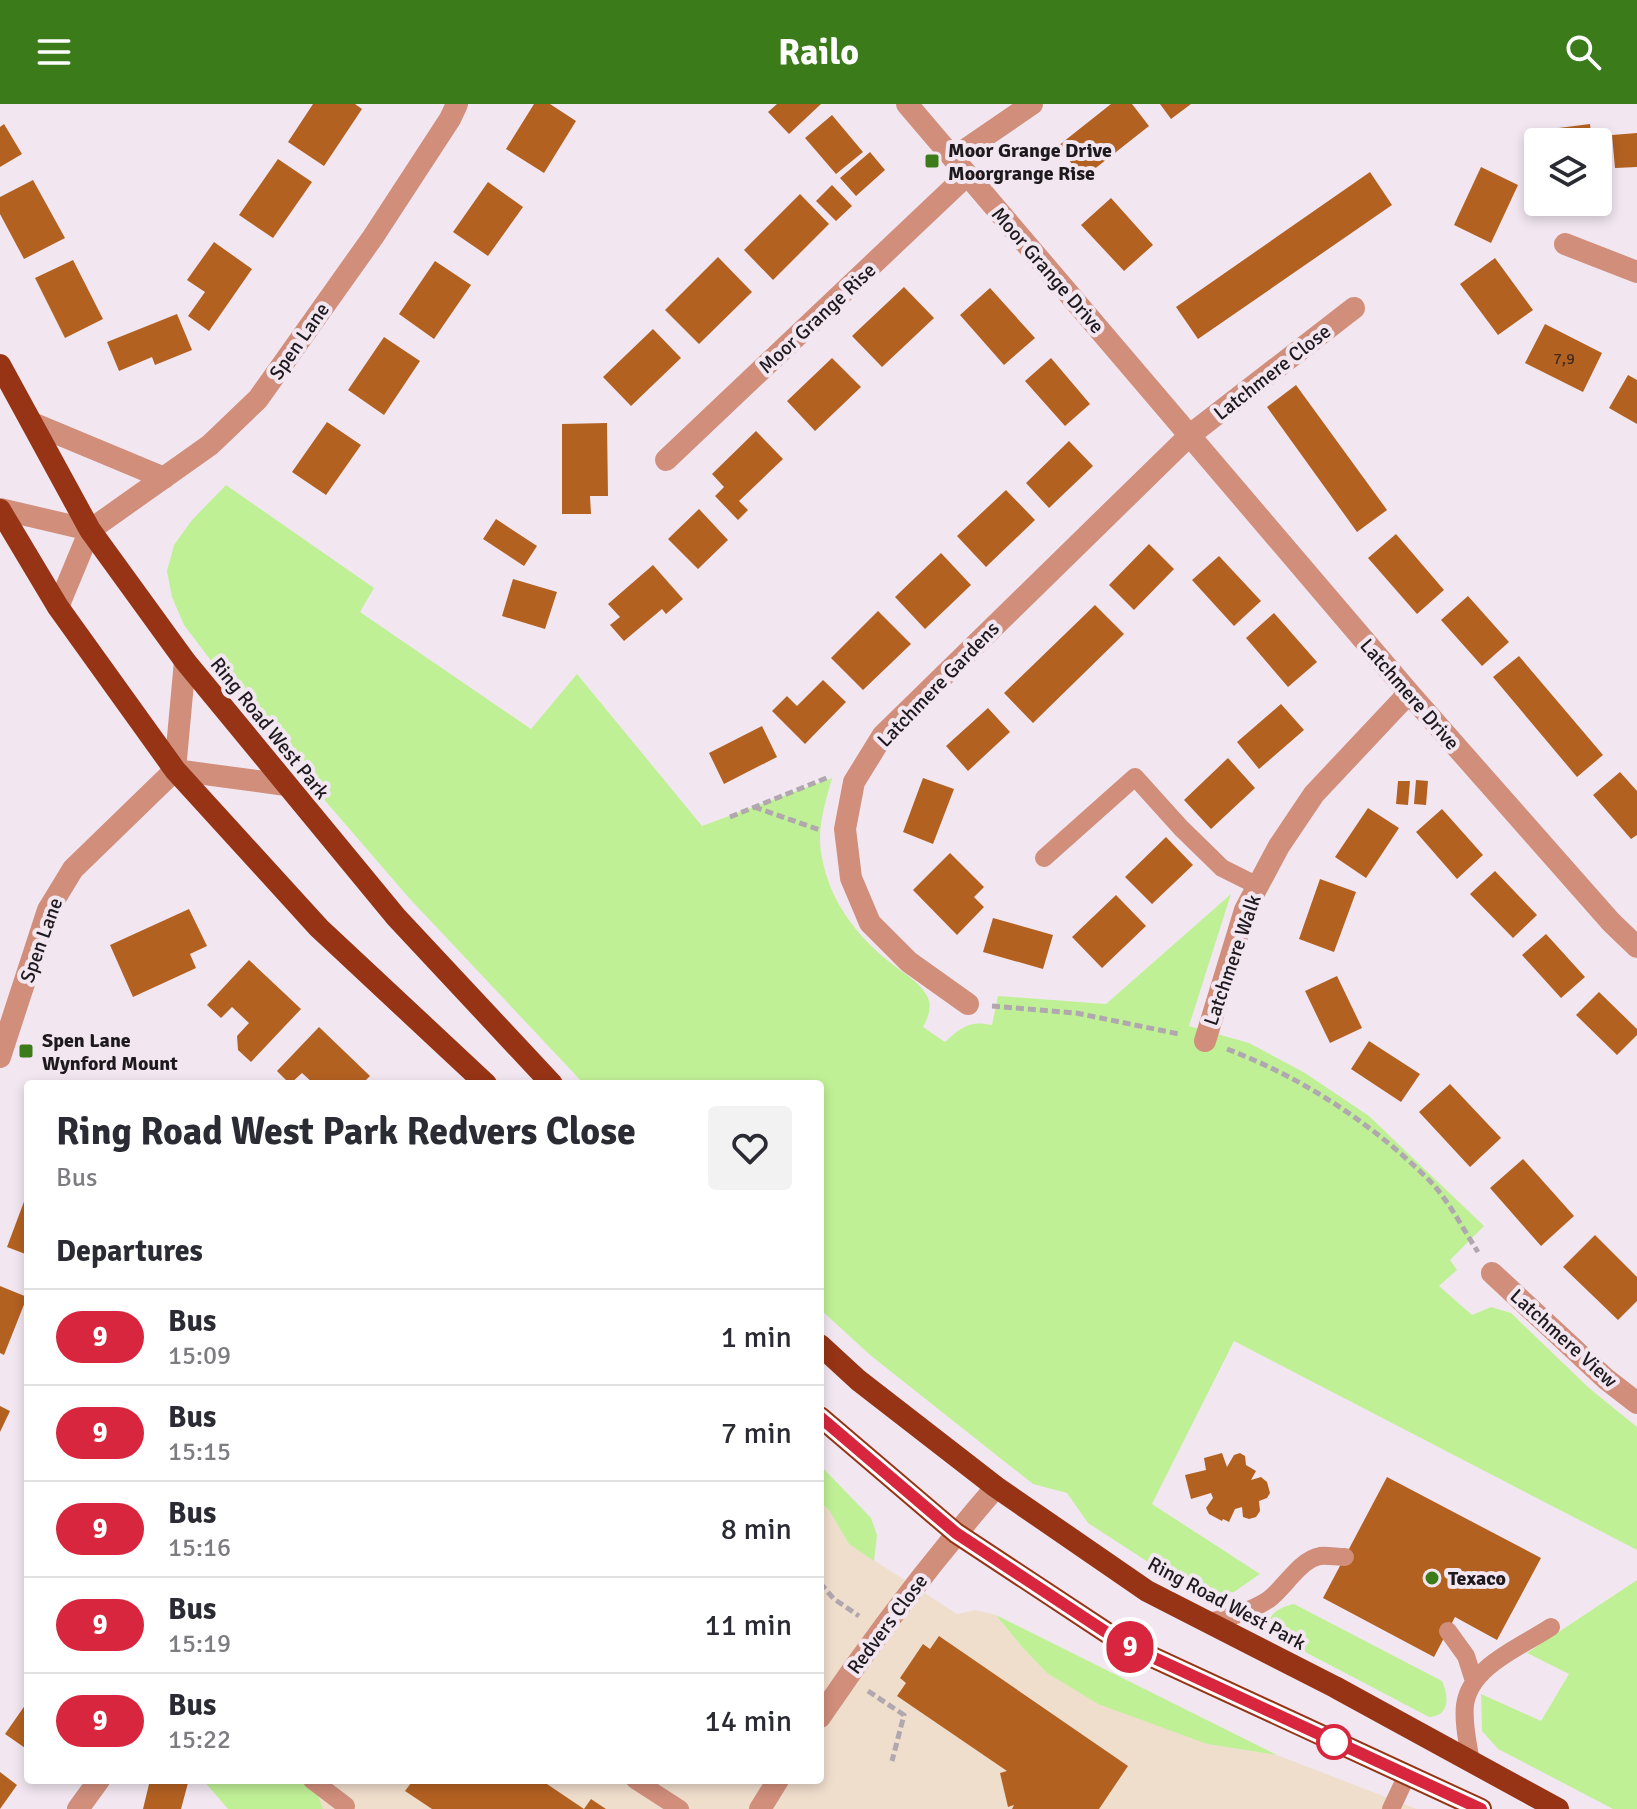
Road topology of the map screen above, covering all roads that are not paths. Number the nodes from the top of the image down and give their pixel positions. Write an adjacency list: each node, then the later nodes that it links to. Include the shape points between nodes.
1 (457, 104): 12 (street, Spen Lane, via 373,237 258,399 210,445)
2 (907, 104): 4 (street, Moor Grange Drive)
3 (1032, 104): 4 (street, Moor Grange Rise)
4 (960, 166): 10 (street, Moor Grange Drive); 11 (street, Moor Grange Rise)
5 (1565, 244): 6 (street)
6 (1637, 272)
7 (1354, 308): 10 (street, Latchmere Close)
8 (0, 365): 9 (highway, Ring Road West Park)
9 (32, 423): 12 (street); 14 (highway, Ring Road West Park)
10 (1190, 435): 17 (street, Latchmere Drive); 23 (street, Latchmere Gardens, via 883,735 854,782 845,829 851,878 870,923 909,962)
11 (666, 460)
12 (164, 478): 14 (street, Spen Lane)
13 (0, 510): 14 (street); 15 (highway)
14 (90, 530): 15 (street); 16 (highway, Ring Road West Park)
15 (58, 607): 18 (highway)
16 (185, 661): 18 (street); 19 (highway, Ring Road West Park)
17 (1409, 693): 21 (street, Latchmere Walk, via 1314,794); 22 (street, Latchmere Drive)
18 (175, 770): 19 (street); 25 (street, Spen Lane, via 60,887); 26 (highway, via 319,928)
19 (286, 785): 27 (highway, Ring Road West Park, via 396,917)
20 (1044, 858): 21 (lane, via 1135,777 1222,868)
21 (1258, 886): 24 (street, Latchmere Walk, via 1245,910)
22 (1637, 947)
23 (968, 1004)
24 (1205, 1041)
25 (0, 1057)
26 (482, 1080)
27 (548, 1080)
28 (1492, 1273): 30 (street, Latchmere View)
29 (824, 1349): 32 (highway, Ring Road West Park)
30 (1637, 1403)
31 (824, 1420): 33 (highway)
32 (996, 1487): 33 (street, Redvers Close); 35 (highway, Ring Road West Park, via 1147,1591)
33 (956, 1533): 39 (street, Redvers Close); 41 (highway, via 1124,1644)
34 (1345, 1557): 35 (lane, via 1317,1556 1267,1601)
35 (1209, 1622): 40 (highway, Ring Road West Park)
36 (1551, 1627): 38 (lane)
37 (1448, 1631): 38 (lane, via 1466,1656)
38 (1474, 1681): 40 (lane, via 1465,1704)
39 (824, 1711)
40 (1471, 1762): 52 (highway, Ring Road West Park)
41 (1407, 1775): 50 (lane); 51 (highway)
42 (96, 1784): 47 (street)
43 (318, 1784): 46 (lane)
44 (641, 1784): 48 (lane)
45 (776, 1784): 49 (street)
46 (346, 1806)
47 (78, 1809)
48 (680, 1809)
49 (760, 1809)
50 (1391, 1809)
51 (1481, 1809)
52 (1558, 1809)

